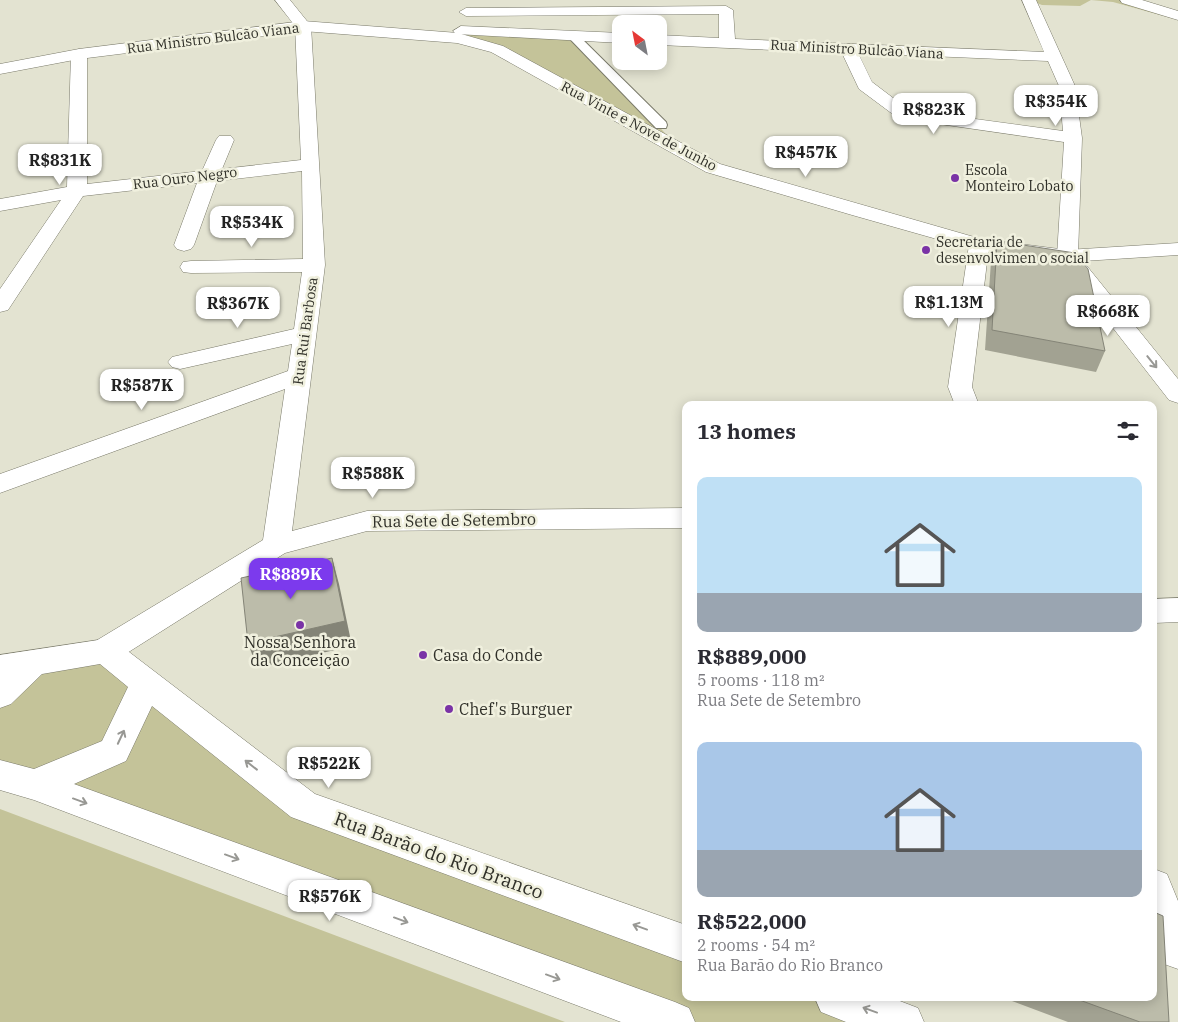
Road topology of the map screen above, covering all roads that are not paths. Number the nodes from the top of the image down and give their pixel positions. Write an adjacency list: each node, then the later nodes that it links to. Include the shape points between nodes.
1 (282, 0): 6 (street)
2 (1029, 0): 14 (street)
3 (1127, 0): 5 (street)
4 (468, 6): 7 (street); 11 (street, via 726,10)
5 (1178, 16)
6 (303, 26): 7 (street, Rua Ministro Bulcão Viana); 13 (street, Rua Ministro Bulcão Viana); 19 (street, Rua Rui Barbosa)
7 (459, 34): 8 (street, Rua Ministro Bulcão Viana); 23 (street, Rua Vinte e Nove de Junho, via 497,49 713,168)
8 (572, 36): 9 (street, Rua Ministro Bulcão Viana); 16 (lane, Rua Vinte e Nove de Junho)
9 (612, 38)
10 (668, 40): 11 (street, Rua Ministro Bulcão Viana)
11 (727, 43): 12 (street, Rua Ministro Bulcão Viana)
12 (848, 48): 14 (street, Rua Ministro Bulcão Viana); 17 (street, via 865,85 904,114)
13 (79, 54): 15 (street, Rua Ministro Bulcão Viana); 21 (street)
14 (1055, 58): 17 (street, via 1067,86)
15 (0, 68)
16 (661, 125)
17 (1073, 138): 26 (street)
18 (225, 140): 20 (street)
19 (311, 164): 20 (street, Rua Ouro Negro); 27 (street, Rua Rui Barbosa)
20 (209, 176): 21 (street, Rua Ouro Negro); 24 (street)
21 (77, 191): 22 (street, Rua Ouro Negro); 29 (street)
22 (0, 205)
23 (978, 245): 26 (street, Rua Vinte e Nove de Junho); 34 (street, via 960,387)
24 (184, 246)
25 (1178, 249): 26 (street, Rua Vinte e Nove de Junho)
26 (1067, 256): 33 (street, one-way to 33)
27 (314, 265): 28 (street); 30 (street, Rua Rui Barbosa)
28 (192, 267)
29 (0, 305)
30 (304, 334): 31 (street); 32 (street, Rua Rui Barbosa)
31 (180, 362)
32 (298, 376): 35 (street); 37 (street, Rua Rui Barbosa)
33 (1178, 394)
34 (965, 401)
35 (0, 484)
36 (682, 518): 37 (street, Rua Sete de Setembro, via 367,521)
37 (276, 545): 40 (street, Rua Sete de Setembro)
38 (1178, 610): 39 (street)
39 (1157, 611)
40 (105, 650): 41 (street); 42 (street, Rua Barão do Rio Branco)
41 (16, 665): 43 (street)
42 (146, 683): 45 (street, one-way to 42, via 114,751); 47 (street, Rua Barão do Rio Branco, one-way to 42, via 303,806)
43 (0, 695)
44 (0, 775): 45 (street)
45 (35, 784): 50 (street, one-way to 50)
46 (1157, 895): 48 (street)
47 (682, 943)
48 (1178, 950)
49 (844, 1001): 51 (street, one-way to 49)
50 (675, 1022)
51 (904, 1022)

